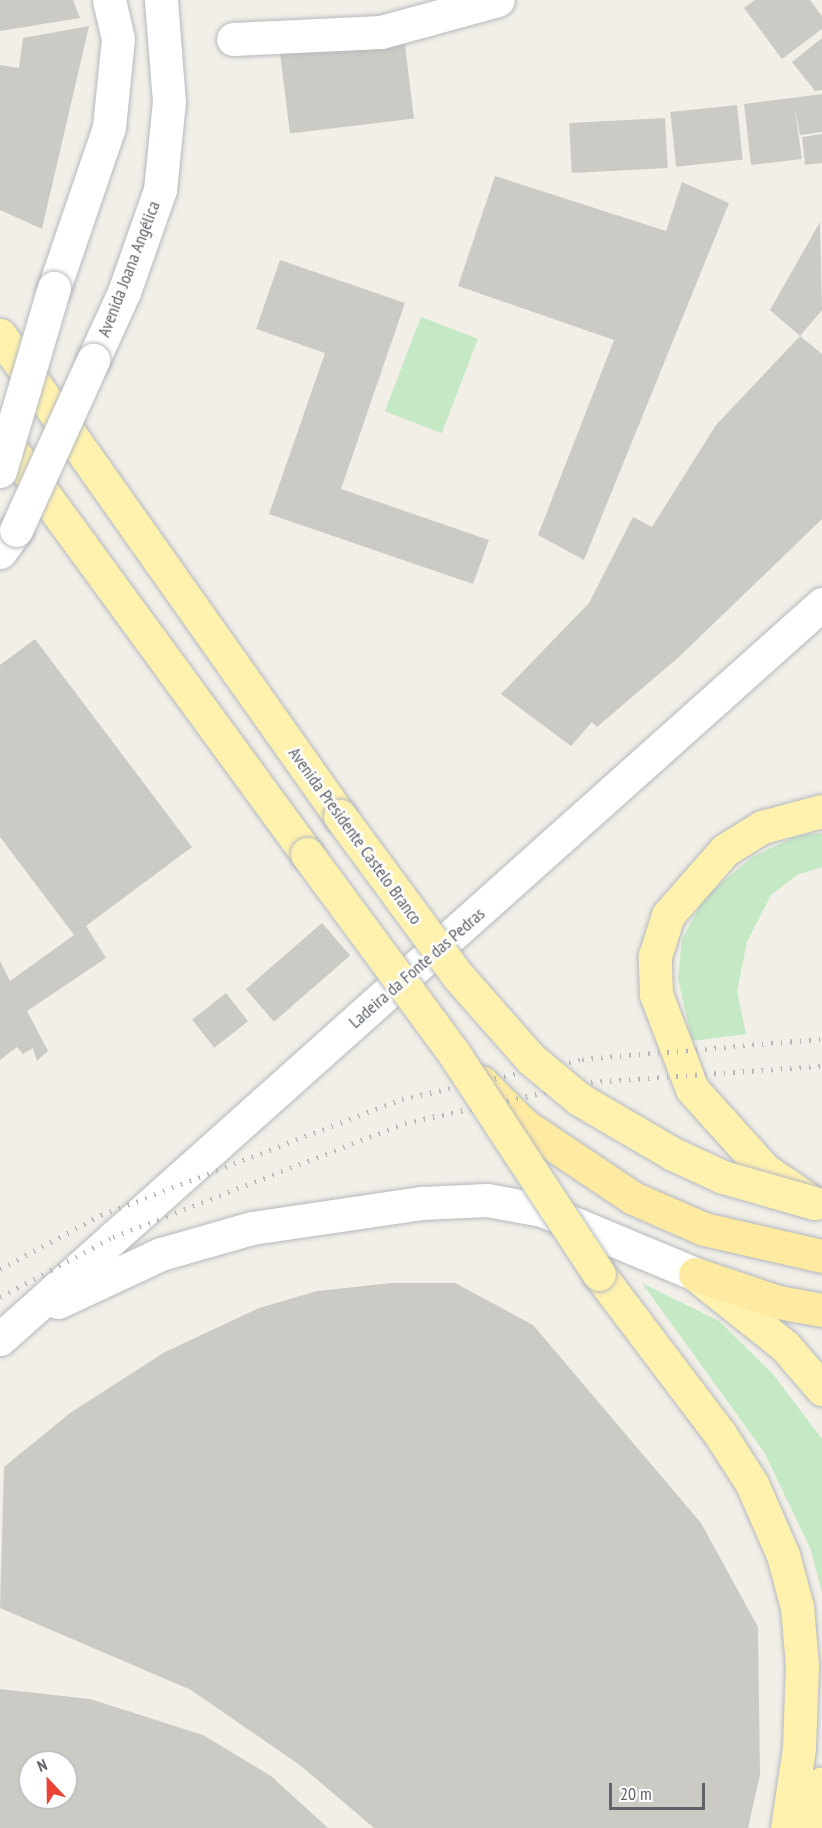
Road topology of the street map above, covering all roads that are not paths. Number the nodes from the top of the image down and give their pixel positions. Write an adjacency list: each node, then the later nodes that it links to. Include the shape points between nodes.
1 (109, 0): 6 (main road, bridge, via 118,39 109,127)
2 (161, 0): 10 (main road, Avenida Joana Angélica, bridge, via 169,102 160,190 124,292)
3 (498, 0): 4 (main road, via 381,32)
4 (233, 39)
5 (0, 335): 14 (main road, Avenida Presidente Castelo Branco, bridge, via 340,816 458,976 531,1059 579,1099 703,1168 765,1192)
6 (20, 398): 7 (main road); 9 (main road, bridge)
7 (0, 429)
8 (0, 434): 13 (main road, bridge)
9 (0, 471)
10 (8, 541)
11 (822, 604): 18 (main road, Ladeira da Fonte das Pedras)
12 (822, 811): 14 (main road, via 762,827 725,850 668,915 655,956 656,994 692,1089 765,1170)
13 (455, 1055): 15 (highway, bridge, via 524,1125 633,1198 704,1229); 21 (main road, bridge, via 599,1274 720,1434 752,1484 783,1555 797,1606 802,1665)
14 (818, 1203)
15 (822, 1256)
16 (695, 1274): 17 (highway, via 778,1302); 18 (main road, Ladeira da Fonte das Pedras, via 542,1210 487,1200 422,1203 252,1228 161,1254 91,1284); 19 (main road, via 785,1346)
17 (822, 1310)
18 (3, 1333)
19 (822, 1389)
20 (822, 1783): 22 (main road)
21 (787, 1828)
22 (804, 1828)

